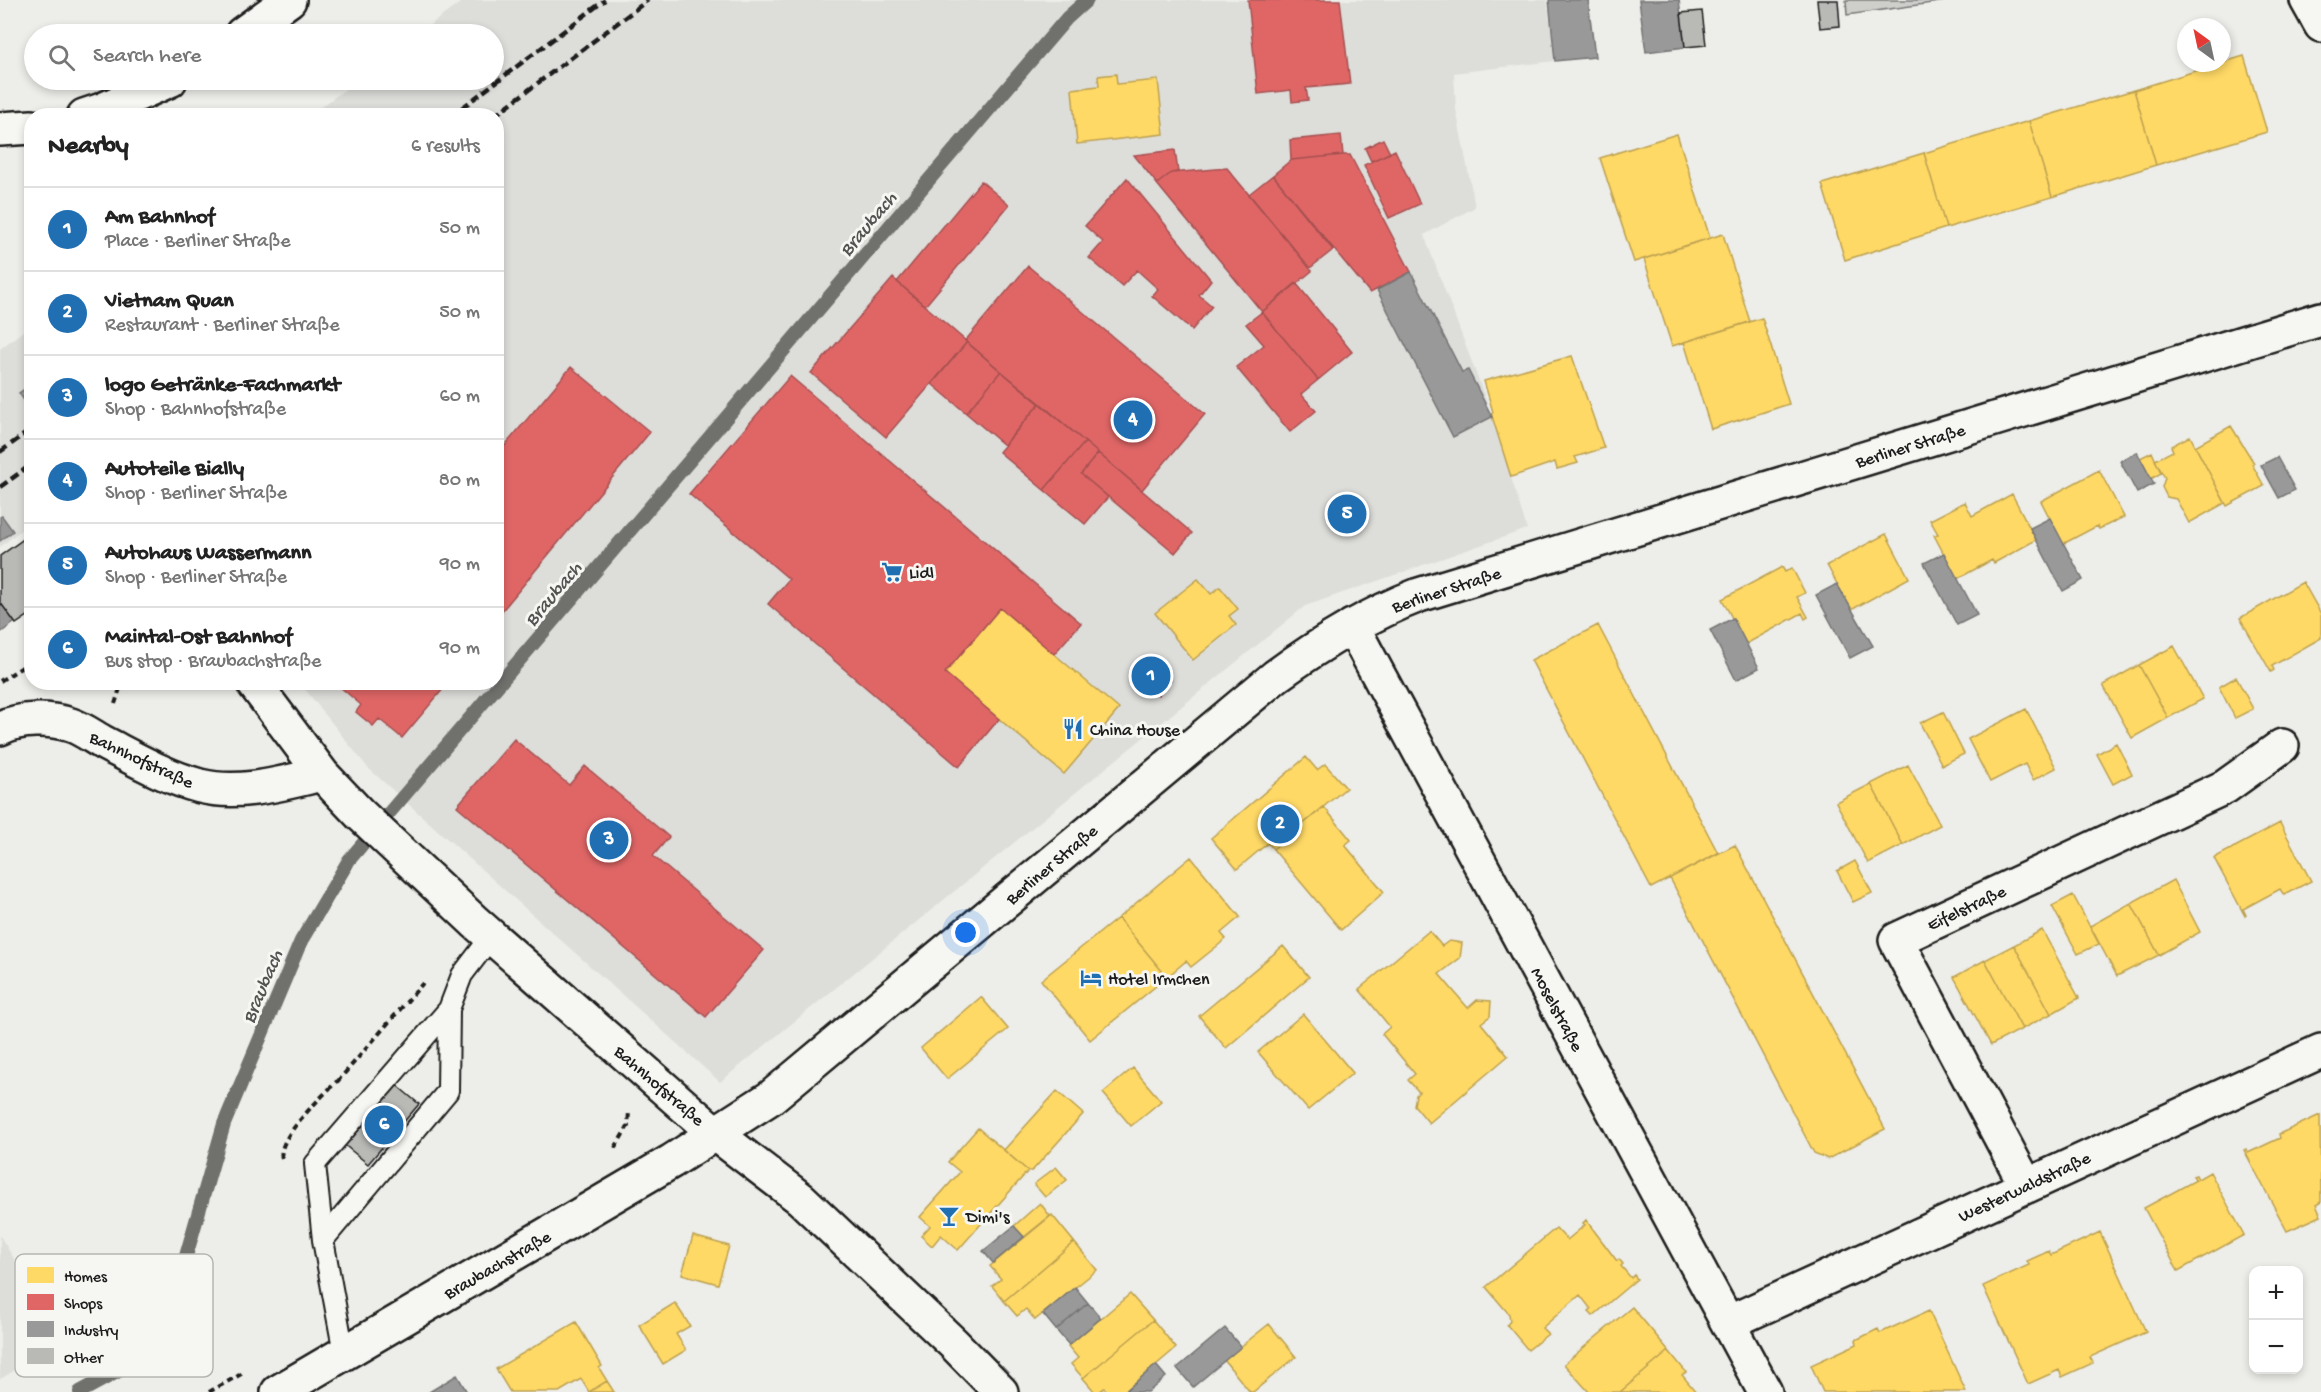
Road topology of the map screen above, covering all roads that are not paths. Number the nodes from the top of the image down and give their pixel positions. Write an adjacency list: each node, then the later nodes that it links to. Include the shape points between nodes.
1 (290, 0): 3 (street)
2 (2307, 0): 4 (street)
3 (256, 24)
4 (2321, 26)
5 (147, 90): 6 (street)
6 (107, 108)
7 (24, 128): 8 (street)
8 (0, 129)
9 (2321, 319): 10 (street, Berliner Straße, via 1419,595)
10 (1352, 626): 18 (street, Berliner Straße, via 1276,676 787,1084); 21 (street, Moselstraße)
11 (259, 690): 14 (street, Bahnhofstraße)
12 (0, 728): 14 (street, Bahnhofstraße, via 12,722 40,720 71,726 168,775 201,786 271,786)
13 (2282, 746): 19 (street, Eifelstraße, via 2225,787 1896,940)
14 (322, 774): 15 (street, Bahnhofstraße)
15 (492, 937): 16 (lane, via 462,975); 18 (street, Bahnhofstraße)
16 (449, 1009): 20 (lane, via 448,1091); 20 (lane, via 315,1164)
17 (2321, 1051): 19 (street, Westerwaldstraße)
18 (716, 1134): 22 (street, Braubachstraße); 24 (street, Bahnhofstraße, via 801,1199)
19 (2026, 1185): 21 (street, Westerwaldstraße)
20 (323, 1240): 22 (lane)
21 (1728, 1323): 25 (street, Moselstraße)
22 (344, 1353): 23 (street, Braubachstraße)
23 (278, 1392)
24 (1001, 1392)
25 (1765, 1392)

